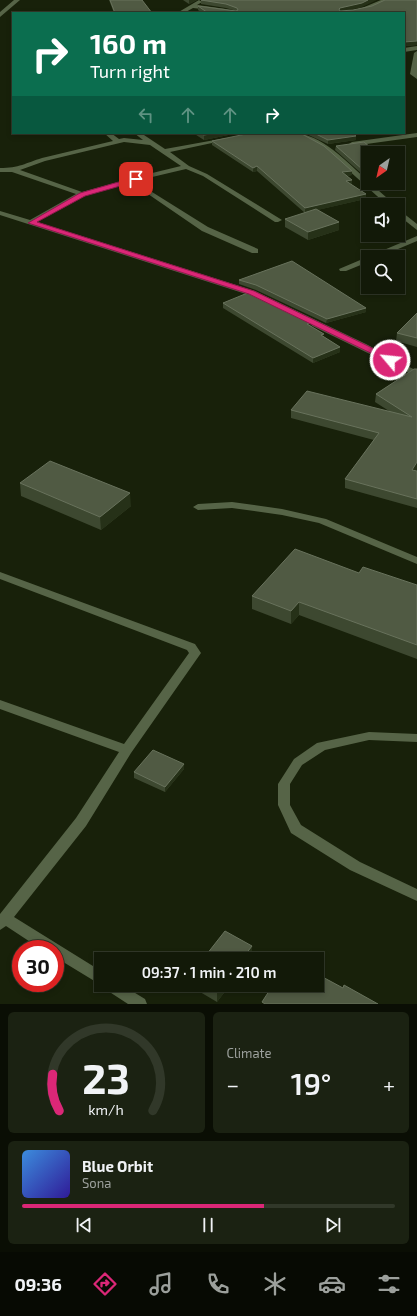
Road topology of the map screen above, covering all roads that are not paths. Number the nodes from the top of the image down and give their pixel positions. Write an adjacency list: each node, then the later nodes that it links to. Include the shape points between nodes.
1 (17, 0): 8 (street)
2 (201, 0): 4 (street)
3 (385, 0): 7 (street)
4 (194, 3): 5 (street); 6 (street)
5 (181, 12)
6 (229, 12)
7 (348, 12)
8 (0, 16)
9 (417, 48): 10 (street)
10 (405, 50)
11 (417, 53): 12 (street, via 413,74)
12 (417, 78)
13 (108, 134): 18 (street)
14 (138, 134): 19 (street)
15 (298, 134): 27 (street, via 331,148)
16 (417, 135): 20 (street)
17 (233, 137): 21 (street)
18 (117, 142): 19 (street, via 124,140); 24 (street)
19 (152, 143): 21 (street)
20 (342, 146)
21 (164, 151): 22 (street)
22 (187, 167): 25 (street); 30 (street, via 205,175)
23 (0, 170): 24 (street)
24 (13, 170): 26 (street)
25 (125, 182): 26 (street); 35 (street, via 150,192 205,229)
26 (82, 194): 31 (street)
27 (385, 198)
28 (0, 213): 31 (street)
29 (405, 217): 32 (street)
30 (278, 220)
31 (31, 223): 38 (street, via 252,293)
32 (417, 228)
33 (417, 238): 34 (street)
34 (389, 250)
35 (255, 251)
36 (361, 262): 37 (street)
37 (343, 269)
38 (417, 374)
39 (198, 508): 40 (street, via 232,505 289,513 322,521)
40 (417, 561)
41 (0, 575): 44 (street, via 191,647 195,653)
42 (0, 704): 44 (street)
43 (417, 738): 45 (street, via 369,736 321,746 298,762 294,768 284,784 284,805 296,829 355,866)
44 (127, 750): 46 (street, via 81,822)
45 (417, 895)
46 (3, 922): 47 (street)
47 (36, 940)
48 (64, 956): 49 (street)
49 (94, 975)
50 (121, 992): 51 (street)
51 (140, 1004)

